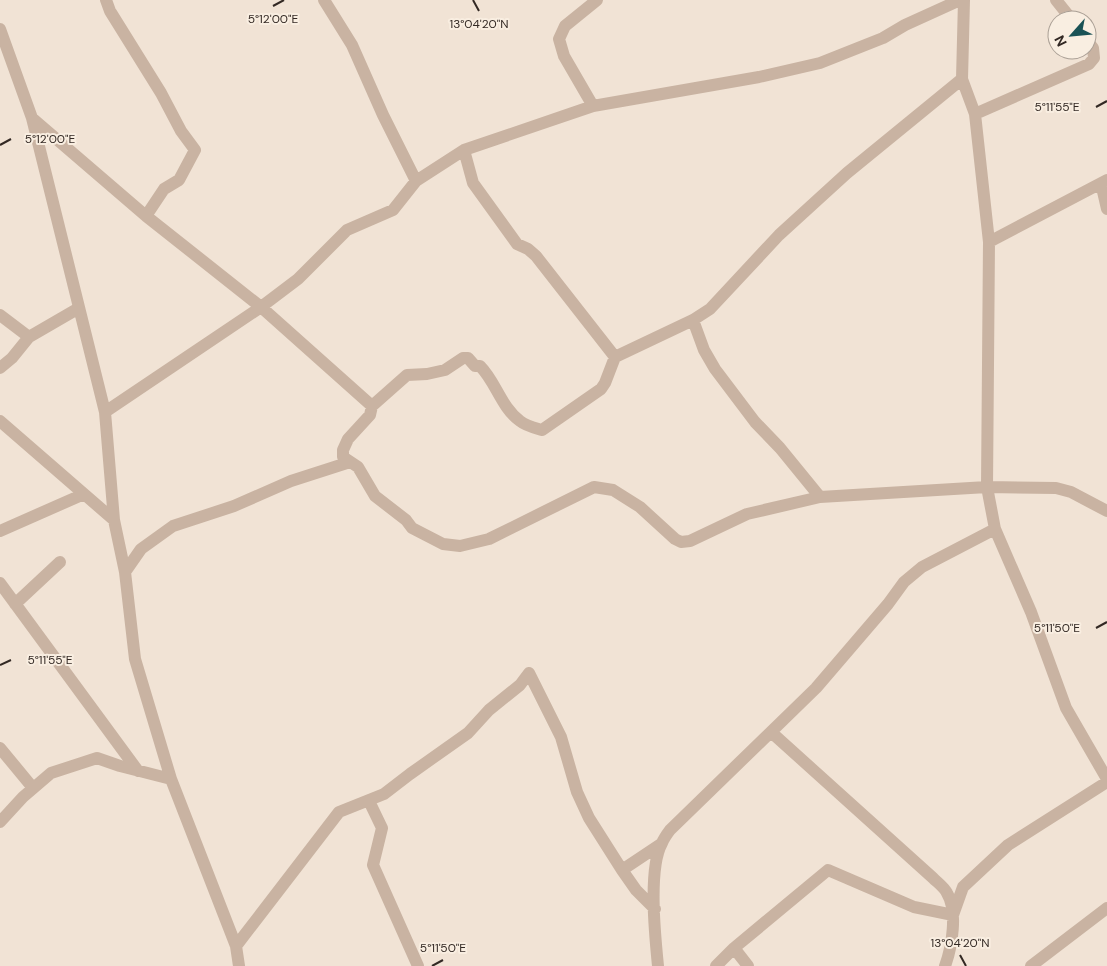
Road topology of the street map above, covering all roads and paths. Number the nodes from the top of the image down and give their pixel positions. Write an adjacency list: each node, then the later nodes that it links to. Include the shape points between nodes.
1 (106, 0): 17 (street, via 195,150 179,180 164,189)
2 (324, 0): 14 (street, via 352,45)
3 (597, 0): 10 (street, via 565,26 559,39 564,56)
4 (962, 0): 9 (street); 10 (street, via 883,38 820,63)
5 (1056, 0): 6 (street)
6 (1064, 10)
7 (0, 29): 12 (street)
8 (1092, 60): 11 (street)
9 (962, 79): 11 (street); 22 (street, via 847,173 779,235 710,309)
10 (593, 106): 13 (street)
11 (975, 114): 18 (street)
12 (32, 118): 17 (street); 20 (street)
13 (464, 150): 14 (street); 24 (street, via 472,183 517,244 536,256)
14 (416, 182): 19 (street, via 392,210 347,230 298,279)
15 (1104, 182): 16 (street); 18 (street)
16 (1107, 209)
17 (146, 216): 19 (street)
18 (989, 242): 30 (street)
19 (261, 306): 26 (street); 27 (street)
20 (78, 308): 23 (street); 27 (street)
21 (0, 315): 23 (street)
22 (693, 320): 24 (street); 32 (street, via 715,369 755,422)
23 (29, 337): 25 (street)
24 (614, 357): 26 (street, via 601,389 542,430 520,422 501,400 486,372 468,358 445,370 407,375)
25 (0, 368)
26 (372, 406): 29 (street, via 370,415 348,439 343,450 343,457)
27 (105, 412): 34 (street)
28 (0, 421): 31 (street)
29 (350, 462): 32 (street, via 358,467 375,496 412,528 443,544 460,546 489,539 594,487 613,490 640,507 681,542 690,541 747,514); 38 (street, via 173,526 141,549)
30 (987, 487): 32 (street); 33 (street, via 1056,488 1071,492); 35 (street)
31 (84, 494): 34 (street); 36 (street)
32 (820, 497)
33 (1107, 511)
34 (114, 520): 38 (street)
35 (995, 528): 41 (street, via 922,567 904,582 816,688); 45 (street, via 1031,612 1066,708)
36 (0, 531)
37 (60, 562): 40 (street)
38 (126, 572): 44 (street, via 135,660)
39 (0, 582): 40 (street)
40 (15, 604): 43 (street)
41 (772, 732): 49 (street, via 670,830); 53 (street, via 934,878 947,893)
42 (0, 748): 46 (street)
43 (138, 771): 44 (street); 46 (street, via 98,758 51,773)
44 (171, 779): 54 (street)
45 (1107, 780): 53 (street, via 1008,845 963,887)
46 (33, 788): 48 (street)
47 (369, 801): 50 (street, via 384,794 468,733 529,673 561,736 577,792 589,818); 54 (street, via 340,812); 57 (street, via 382,828 373,865)
48 (0, 822)
49 (661, 844): 50 (street); 52 (street, via 656,862)
50 (622, 870): 52 (street)
51 (1107, 908): 62 (street)
52 (655, 909): 58 (street)
53 (953, 915): 55 (street, via 914,907 828,870); 61 (street, via 950,952)
54 (236, 946): 56 (street)
55 (734, 948): 59 (street); 60 (street)
56 (239, 966)
57 (418, 966)
58 (658, 966)
59 (716, 966)
60 (748, 966)
61 (945, 966)
62 (1031, 966)

